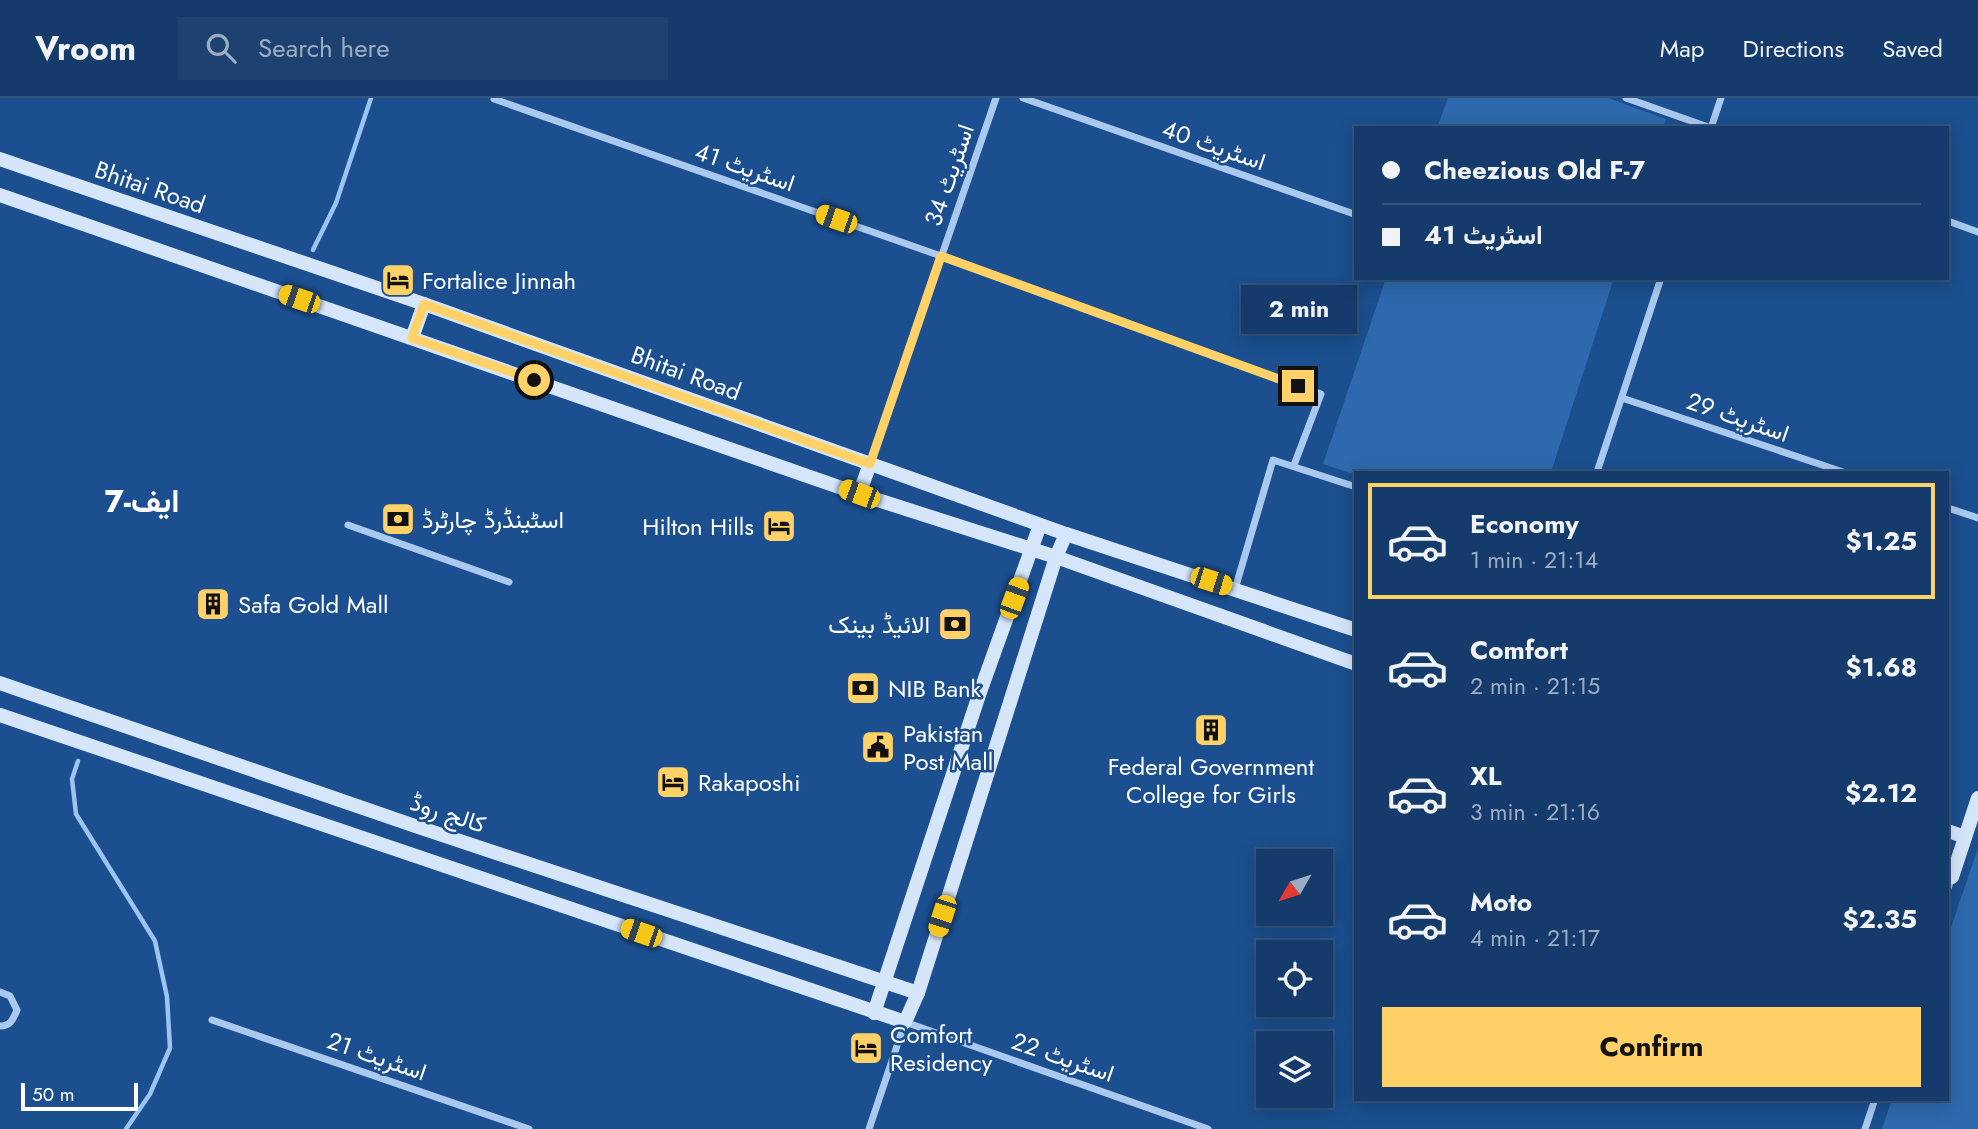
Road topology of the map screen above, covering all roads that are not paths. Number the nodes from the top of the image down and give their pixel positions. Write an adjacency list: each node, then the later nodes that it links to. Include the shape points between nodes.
1 (996, 98): 13 (street, اسٹریٹ 34)
2 (1023, 98): 10 (street, اسٹریٹ 40)
3 (1626, 98): 6 (street)
4 (1721, 98): 7 (street)
5 (494, 99): 13 (street, اسٹریٹ 41)
6 (1705, 126)
7 (1712, 126)
8 (0, 159): 15 (street, Bhitai Road)
9 (0, 195): 16 (street)
10 (1354, 214)
11 (1949, 221): 12 (street)
12 (1978, 232)
13 (941, 256): 18 (street, اسٹریٹ 34); 19 (street, اسٹریٹ 41, via 1321,394)
14 (1660, 280): 17 (street)
15 (424, 304): 16 (street); 18 (street, Bhitai Road)
16 (412, 338): 23 (street)
17 (1622, 398): 20 (street); 21 (street, اسٹریٹ 29)
18 (870, 464): 23 (street); 27 (street, Bhitai Road)
19 (1294, 466): 22 (street); 32 (street, via 1273,460)
20 (1597, 471)
21 (1840, 471)
22 (1354, 486)
23 (859, 494): 29 (street)
24 (1949, 508): 25 (street)
25 (1978, 518)
26 (348, 525): 31 (street)
27 (1040, 525): 28 (street, Bhitai Road); 29 (street)
28 (1066, 534): 30 (street); 32 (street, Bhitai Road)
29 (1032, 550): 30 (street); 41 (street)
30 (1056, 556): 34 (street); 43 (street)
31 (509, 582)
32 (1236, 589): 33 (street, Bhitai Road)
33 (1354, 629)
34 (1354, 663)
35 (0, 683): 41 (street, کالج روڈ)
36 (0, 715): 44 (street, کالج روڈ)
37 (1978, 798): 39 (street)
38 (1949, 831): 39 (street)
39 (1965, 837): 40 (street)
40 (1949, 880)
41 (883, 982): 43 (street, کالج روڈ); 44 (street)
42 (0, 992): 47 (street, via 10,996 17,1010 13,1020)
43 (918, 993): 46 (street)
44 (874, 1013): 46 (street, کالج روڈ)
45 (212, 1020): 49 (street, اسٹریٹ 21)
46 (905, 1023): 50 (street); 51 (street, اسٹریٹ 22)
47 (0, 1026)
48 (1874, 1101): 52 (street)
49 (529, 1129)
50 (869, 1129)
51 (1208, 1129)
52 (1865, 1129)

